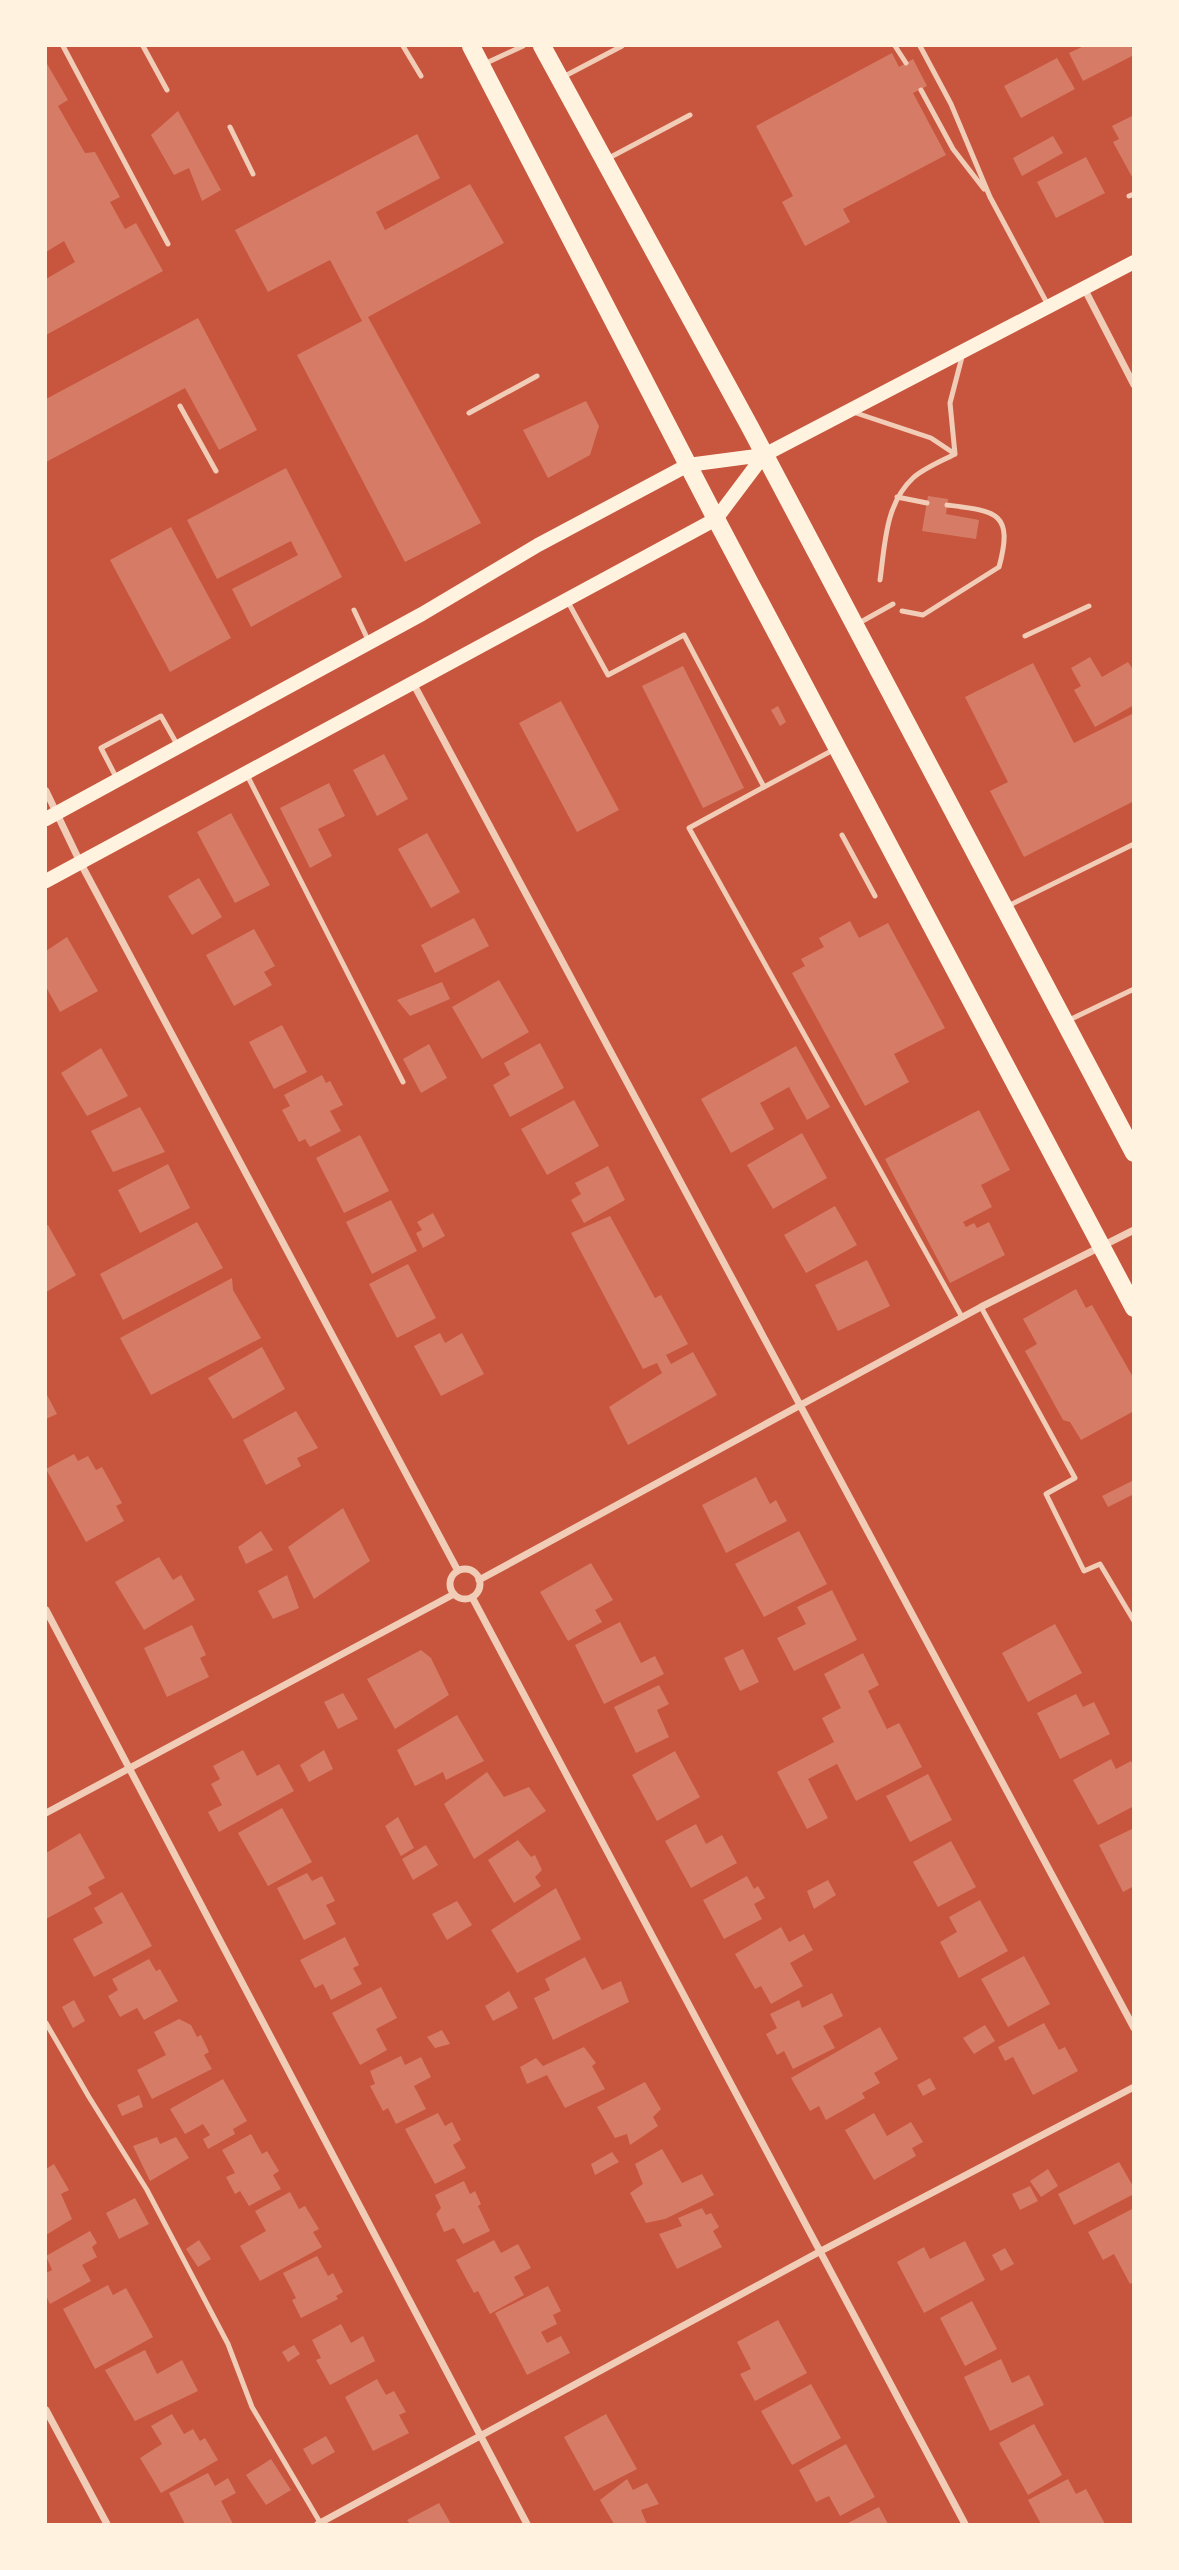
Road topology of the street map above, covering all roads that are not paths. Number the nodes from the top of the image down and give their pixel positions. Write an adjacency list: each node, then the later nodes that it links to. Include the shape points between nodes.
1 (63, 46): 21 (lane)
2 (143, 46): 14 (lane)
3 (403, 46): 12 (lane)
4 (471, 46): 11 (main road)
5 (523, 46): 11 (lane)
6 (542, 46): 13 (main road)
7 (622, 46): 13 (lane)
8 (895, 46): 10 (lane)
9 (920, 46): 20 (lane, via 951,104)
10 (906, 63)
11 (481, 65): 33 (main road)
12 (421, 76)
13 (560, 78): 18 (main road)
14 (167, 90)
15 (921, 90): 20 (lane, via 953,149)
16 (690, 115): 18 (lane)
17 (230, 127): 19 (lane)
18 (604, 161): 32 (main road)
19 (253, 174)
20 (990, 197): 24 (lane)
21 (168, 244)
22 (1133, 262): 23 (main road)
23 (1084, 288): 24 (main road); 27 (street)
24 (1049, 308): 25 (main road)
25 (964, 352): 29 (main road); 31 (lane, via 950,403)
26 (537, 376): 30 (lane)
27 (1133, 385)
28 (180, 406): 34 (lane)
29 (850, 411): 31 (lane, via 931,438); 32 (main road)
30 (469, 413)
31 (955, 454): 35 (lane, via 914,477)
32 (764, 455): 33 (main road); 38 (main road); 45 (main road)
33 (688, 465): 38 (main road); 47 (main road)
34 (216, 471)
35 (897, 497): 36 (lane); 39 (lane, via 887,527)
36 (927, 503)
37 (947, 505): 44 (lane, via 995,514 1006,541 999,567 923,615)
38 (716, 519): 40 (main road); 50 (main road)
39 (880, 580)
40 (566, 600): 48 (main road); 53 (lane, via 608,674 684,635)
41 (892, 604): 45 (lane)
42 (1089, 606): 46 (lane)
43 (354, 610): 47 (lane)
44 (902, 611)
45 (855, 625): 61 (main road)
46 (1026, 636)
47 (369, 642): 49 (main road)
48 (412, 682): 51 (main road); 71 (street)
49 (178, 746): 52 (main road); 52 (lane, via 161,716 101,748)
50 (837, 747): 53 (lane); 67 (main road)
51 (246, 772): 58 (main road); 64 (lane)
52 (117, 779): 55 (main road)
53 (764, 787): 70 (lane, via 689,828)
54 (46, 791): 55 (street)
55 (51, 816): 58 (street)
56 (842, 835): 60 (lane)
57 (1133, 844): 61 (lane)
58 (80, 862): 59 (main road); 72 (street)
59 (46, 881)
60 (875, 896)
61 (1005, 908): 63 (main road)
62 (1133, 989): 63 (lane)
63 (1065, 1022): 65 (main road)
64 (403, 1082)
65 (1133, 1153)
66 (1133, 1230): 67 (street)
67 (1101, 1248): 68 (street); 69 (main road)
68 (981, 1307): 70 (street); 77 (lane, via 1076,1478 1045,1494 1084,1570 1100,1564)
69 (1133, 1308)
70 (962, 1317): 71 (street)
71 (800, 1406): 73 (street); 81 (street)
72 (458, 1571): 73 (street, via 469,1570); 74 (street, via 450,1580)
73 (479, 1580): 75 (street)
74 (454, 1594): 75 (street, via 461,1599); 78 (street)
75 (472, 1597): 83 (street)
76 (46, 1610): 78 (street)
77 (1133, 1620)
78 (130, 1770): 79 (street); 85 (street)
79 (46, 1814)
80 (46, 2023): 86 (lane, via 147,2190 228,2344 253,2407)
81 (1133, 2028)
82 (1133, 2087): 83 (street)
83 (819, 2252): 85 (street); 89 (street)
84 (46, 2410): 87 (street)
85 (479, 2436): 86 (street); 88 (street)
86 (319, 2524)
87 (107, 2525)
88 (527, 2525)
89 (965, 2525)

